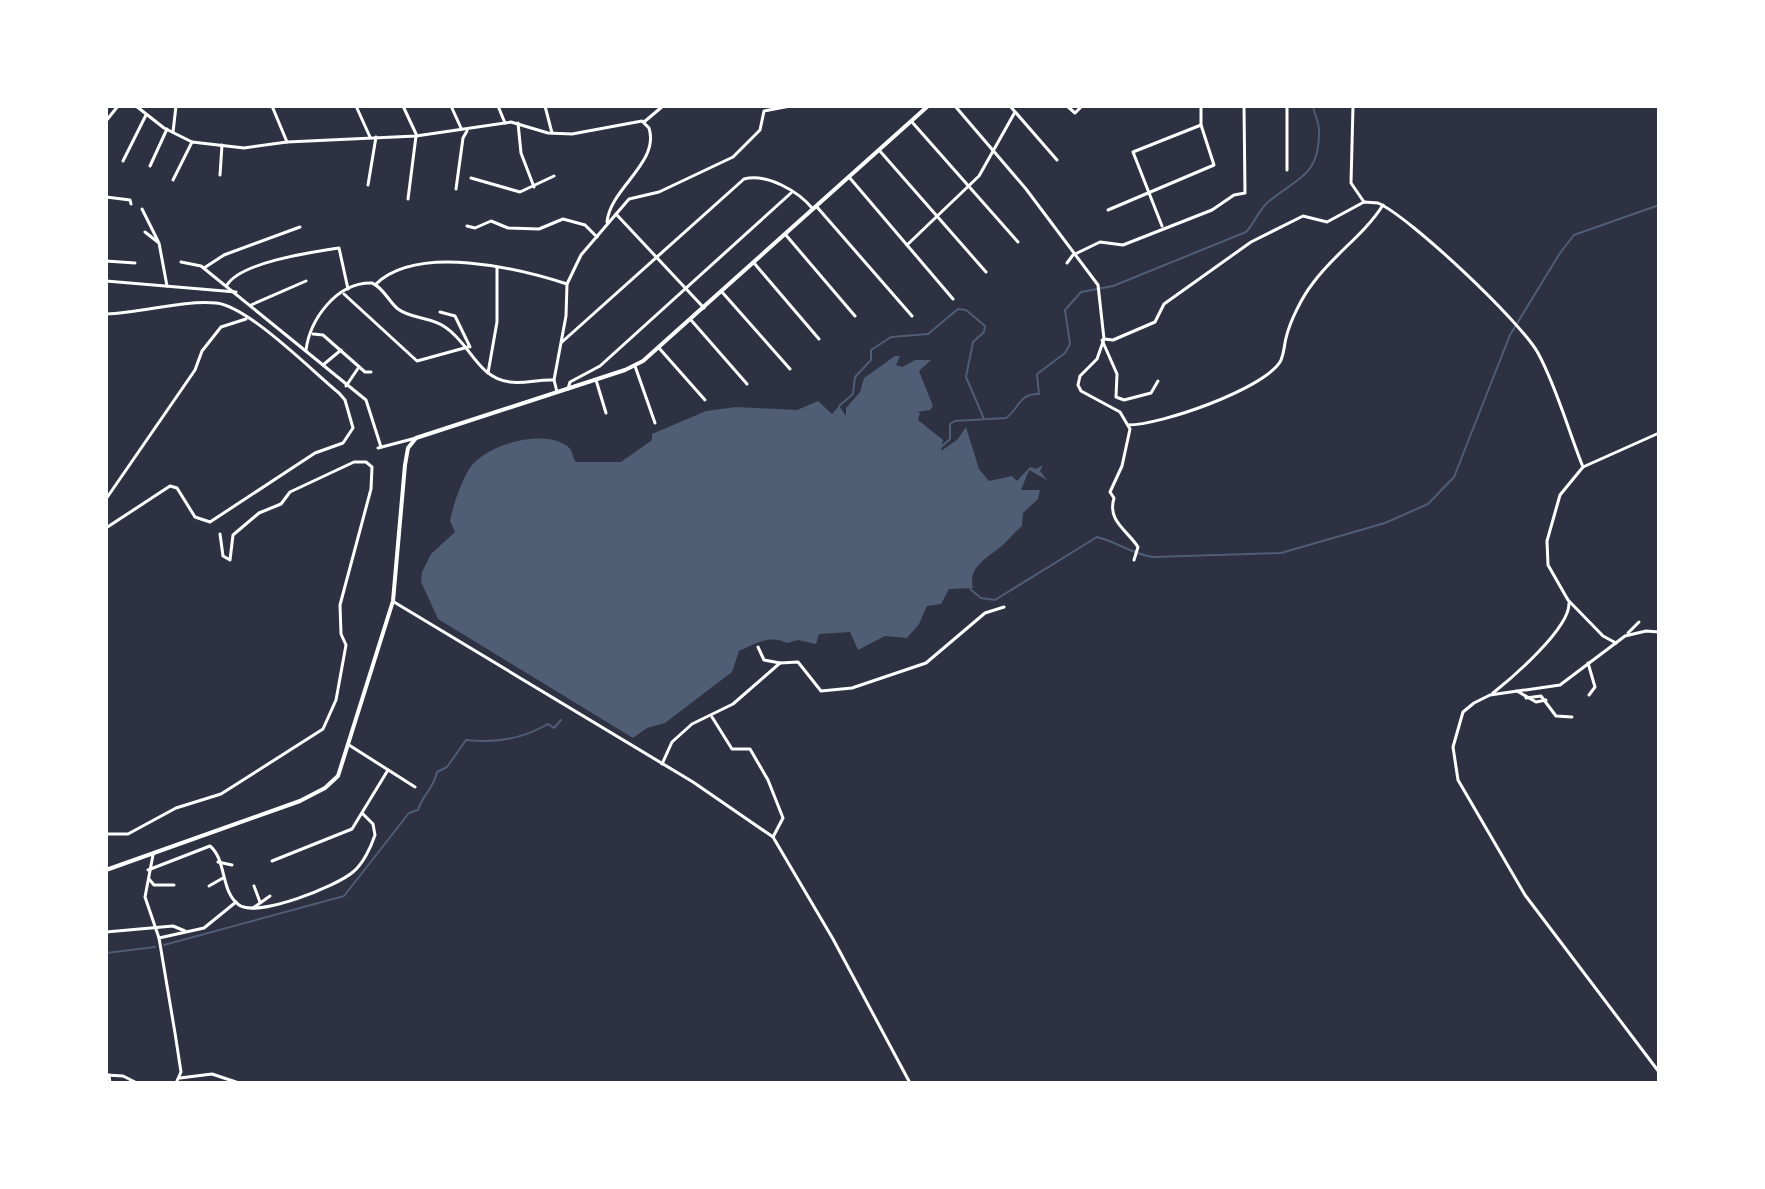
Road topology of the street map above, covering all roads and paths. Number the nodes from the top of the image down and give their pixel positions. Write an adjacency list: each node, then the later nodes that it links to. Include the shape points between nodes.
1 (118, 106): 23 (street)
2 (136, 106): 22 (street)
3 (176, 106): 32 (street)
4 (272, 106): 38 (street)
5 (356, 106): 35 (street)
6 (403, 106): 34 (street)
7 (451, 106): 31 (street)
8 (498, 106): 26 (street)
9 (545, 106): 33 (street)
10 (663, 106): 25 (street)
11 (790, 106): 65 (street, via 764,111 758,134 729,160 659,192 632,198)
12 (928, 106): 24 (main road)
13 (955, 106): 41 (street)
14 (1010, 106): 21 (street)
15 (1067, 106): 16 (street, via 1075,113)
16 (1082, 106)
17 (1198, 106): 28 (street)
18 (1244, 106): 70 (street, via 1245,193)
19 (1287, 106): 45 (street)
20 (1353, 106): 59 (street, via 1351,183)
21 (1015, 112): 41 (street); 42 (street)
22 (146, 115): 29 (street); 43 (street)
23 (106, 121)
24 (911, 121): 40 (main road); 52 (street)
25 (644, 122): 33 (street); 67 (street, via 651,145)
26 (505, 123): 27 (street); 30 (street)
27 (518, 123): 33 (street); 53 (street, via 521,153)
28 (1201, 125): 56 (street, via 1214,165); 56 (street, via 1133,152)
29 (167, 129): 32 (street); 44 (street)
30 (471, 129): 31 (street); 54 (street, via 463,135)
31 (461, 130): 34 (street)
32 (173, 132): 37 (street)
33 (552, 133)
34 (416, 136): 36 (street); 58 (street)
35 (370, 137): 36 (street); 38 (street)
36 (376, 137): 51 (street)
37 (192, 142): 39 (street); 50 (street)
38 (287, 142): 39 (street, via 244,148)
39 (222, 145): 46 (street)
40 (879, 150): 48 (main road); 66 (street)
41 (994, 151): 52 (street); 77 (street)
42 (1057, 160)
43 (123, 161)
44 (150, 166)
45 (1287, 170)
46 (220, 175)
47 (554, 176): 53 (street)
48 (848, 177): 62 (main road); 76 (street)
49 (471, 178): 53 (street, via 512,191)
50 (173, 180)
51 (368, 185)
52 (968, 186): 66 (street); 75 (street)
53 (534, 187)
54 (456, 189)
55 (792, 192): 62 (street); 78 (street, via 764,177 744,179); 94 (street)
56 (1149, 193): 64 (street); 70 (street)
57 (106, 197): 60 (street)
58 (408, 199)
59 (1364, 202): 61 (street); 109 (street, via 1327,222 1303,216 1269,232 1164,304 1155,322)
60 (131, 204)
61 (1383, 205): 131 (street, via 1312,285 1277,365 1225,398 1154,424); 135 (street, via 1522,331 1543,364)
62 (815, 208): 72 (main road); 104 (street)
63 (142, 209): 74 (street)
64 (1108, 210)
65 (615, 213): 67 (street); 78 (street)
66 (937, 216): 76 (street); 86 (street)
67 (607, 222): 73 (street)
68 (467, 226): 73 (street, via 491,221 508,228 539,229 563,219 585,225)
69 (300, 227): 85 (street, via 224,255)
70 (1163, 227): 77 (street, via 1123,245 1100,242)
71 (145, 232): 74 (street)
72 (785, 234): 82 (main road); 103 (street)
73 (597, 237): 90 (street, via 575,263)
74 (158, 241): 92 (street)
75 (1018, 242)
76 (907, 245): 98 (street)
77 (1075, 253): 83 (street); 109 (street, via 1098,287)
78 (657, 257): 94 (street); 110 (street)
79 (106, 261): 81 (street)
80 (181, 262): 85 (street)
81 (135, 263)
82 (754, 263): 96 (main road); 108 (street)
83 (1067, 263)
84 (497, 267): 89 (street, via 417,262); 90 (street); 120 (street, via 497,322)
85 (204, 268): 91 (street)
86 (986, 272)
87 (106, 281): 92 (street)
88 (306, 281): 99 (street)
89 (376, 284): 93 (street); 112 (street, via 398,309 442,325)
90 (567, 284): 110 (street)
91 (227, 285): 93 (street, via 237,275 294,255 339,248); 95 (street)
92 (167, 286): 95 (street)
93 (348, 289): 97 (street)
94 (686, 289): 100 (street); 126 (street, via 593,373 570,382)
95 (236, 292): 99 (street)
96 (722, 292): 100 (main road); 118 (street)
97 (343, 293): 107 (street, via 316,317); 112 (street, via 417,361)
98 (953, 299)
99 (251, 305): 113 (street)
100 (704, 308): 106 (main road)
101 (440, 312): 112 (street, via 455,316)
102 (106, 314): 105 (street, via 214,303)
103 (855, 316)
104 (912, 316)
105 (246, 319): 136 (street, via 221,327 202,351 195,370); 137 (street, via 339,393 352,434 210,522 195,517 177,488 170,486)
106 (691, 320): 111 (main road); 124 (street)
107 (313, 334): 113 (street); 114 (street, via 323,335)
108 (819, 339)
109 (1103, 340): 123 (street, via 1117,374 1116,397 1151,393); 131 (street, via 1078,385 1120,412)
110 (562, 342): 121 (street)
111 (659, 348): 116 (main road); 128 (street)
112 (470, 349): 120 (street)
113 (306, 350): 115 (street)
114 (341, 350): 115 (street); 117 (street)
115 (323, 365): 125 (street)
116 (635, 366): 122 (main road); 130 (street)
117 (359, 367): 119 (street); 125 (street)
118 (790, 369)
119 (371, 372)
120 (488, 373): 121 (street, via 510,382)
121 (554, 380): 127 (street)
122 (596, 380): 126 (main road); 129 (street)
123 (1158, 381)
124 (747, 384)
125 (346, 386): 134 (street, via 368,402 380,448)
126 (568, 389): 127 (main road)
127 (557, 392): 134 (main road)
128 (705, 400)
129 (606, 413)
130 (655, 423)
131 (1128, 425): 139 (street, via 1122,466 1110,492 1117,522 1138,547)
132 (408, 432): 134 (street)
133 (1659, 433): 135 (street)
134 (413, 438): 141 (main road, via 405,465)
135 (1583, 467): 140 (street, via 1560,495 1547,541 1551,572)
136 (106, 499)
137 (106, 528)
138 (220, 534): 164 (street, via 223,556 230,560 233,535 259,513 281,504 290,492 354,462 372,467 340,605 346,645 334,708 319,733 221,794 190,802 128,834)
139 (1134, 560)
140 (1568, 600): 143 (street); 144 (street)
141 (393, 601): 159 (main road); 160 (street)
142 (1004, 607): 150 (street, via 985,613 926,663 852,688 821,691 798,662)
143 (1577, 610): 144 (street); 148 (street)
144 (1569, 611): 155 (street, via 1544,646)
145 (1639, 622): 147 (street)
146 (1659, 632): 147 (street)
147 (1625, 636): 148 (street)
148 (1616, 643): 151 (street)
149 (758, 647): 150 (street, via 764,660)
150 (780, 663): 157 (street)
151 (1588, 663): 152 (street); 156 (street, via 1595,687)
152 (1560, 685): 153 (street); 154 (street)
153 (1517, 691): 155 (street); 158 (street, via 1538,703 1547,700 1556,716)
154 (1564, 692)
155 (1490, 695): 185 (street, via 1463,712 1456,727 1458,780 1525,895)
156 (1589, 695)
157 (711, 716): 160 (street, via 682,732); 165 (street, via 732,749 750,749 762,768 783,818)
158 (1572, 717)
159 (349, 745): 161 (street); 166 (main road, via 338,776 318,792)
160 (662, 764): 165 (street)
161 (388, 770): 162 (street); 163 (street)
162 (415, 787)
163 (363, 814): 167 (street, via 350,830); 180 (street, via 375,835 353,873 323,890)
164 (106, 834)
165 (773, 837): 191 (street)
166 (153, 855): 170 (main road); 171 (street)
167 (272, 861)
168 (218, 862): 169 (street); 171 (street, via 208,846); 173 (street)
169 (232, 865)
170 (106, 870)
171 (148, 870): 172 (street)
172 (148, 876): 174 (street, via 154,885); 181 (street, via 145,897)
173 (223, 878): 175 (street); 178 (street)
174 (174, 885)
175 (209, 886)
176 (254, 886): 179 (street)
177 (270, 896): 179 (street)
178 (236, 902): 180 (street); 183 (street, via 210,925)
179 (260, 902): 180 (street)
180 (253, 908)
181 (156, 927): 182 (street); 183 (street, via 176,926); 184 (street)
182 (106, 932)
183 (189, 933): 184 (street)
184 (159, 938): 187 (street)
185 (1659, 1072)
186 (107, 1075): 188 (street); 189 (street)
187 (179, 1081): 190 (street, via 212,1074)
188 (110, 1083)
189 (137, 1083)
190 (239, 1083)
191 (910, 1083)

